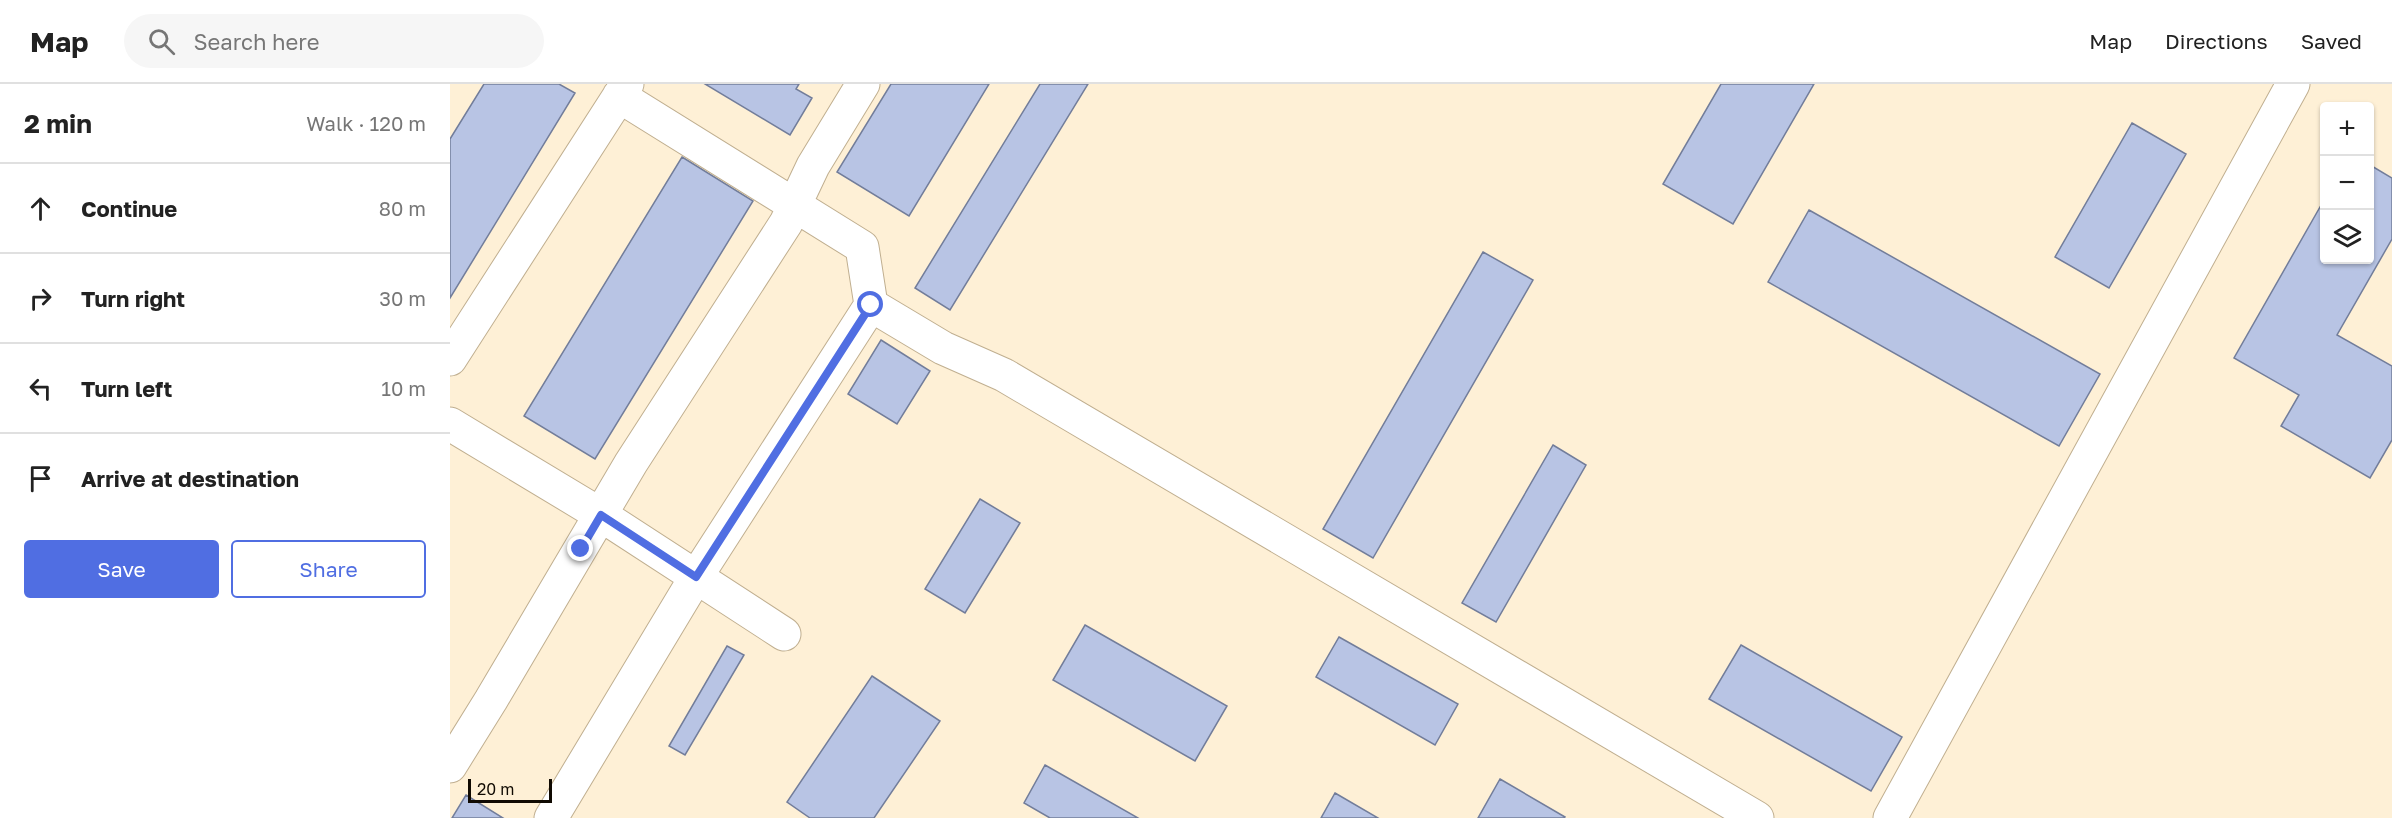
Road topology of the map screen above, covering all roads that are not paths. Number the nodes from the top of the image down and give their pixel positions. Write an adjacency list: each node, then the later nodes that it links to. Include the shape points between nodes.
1 (863, 84): 4 (lane)
2 (2293, 84): 14 (lane)
3 (623, 90): 4 (lane); 6 (lane)
4 (795, 203): 5 (lane, via 862,247); 8 (lane)
5 (871, 305): 9 (lane); 13 (lane, via 943,348 1004,375)
6 (450, 359)
7 (450, 424): 8 (lane)
8 (601, 515): 9 (lane); 11 (lane)
9 (696, 577): 10 (lane); 12 (lane)
10 (784, 634)
11 (450, 766)
12 (551, 818)
13 (1757, 818)
14 (1890, 818)

